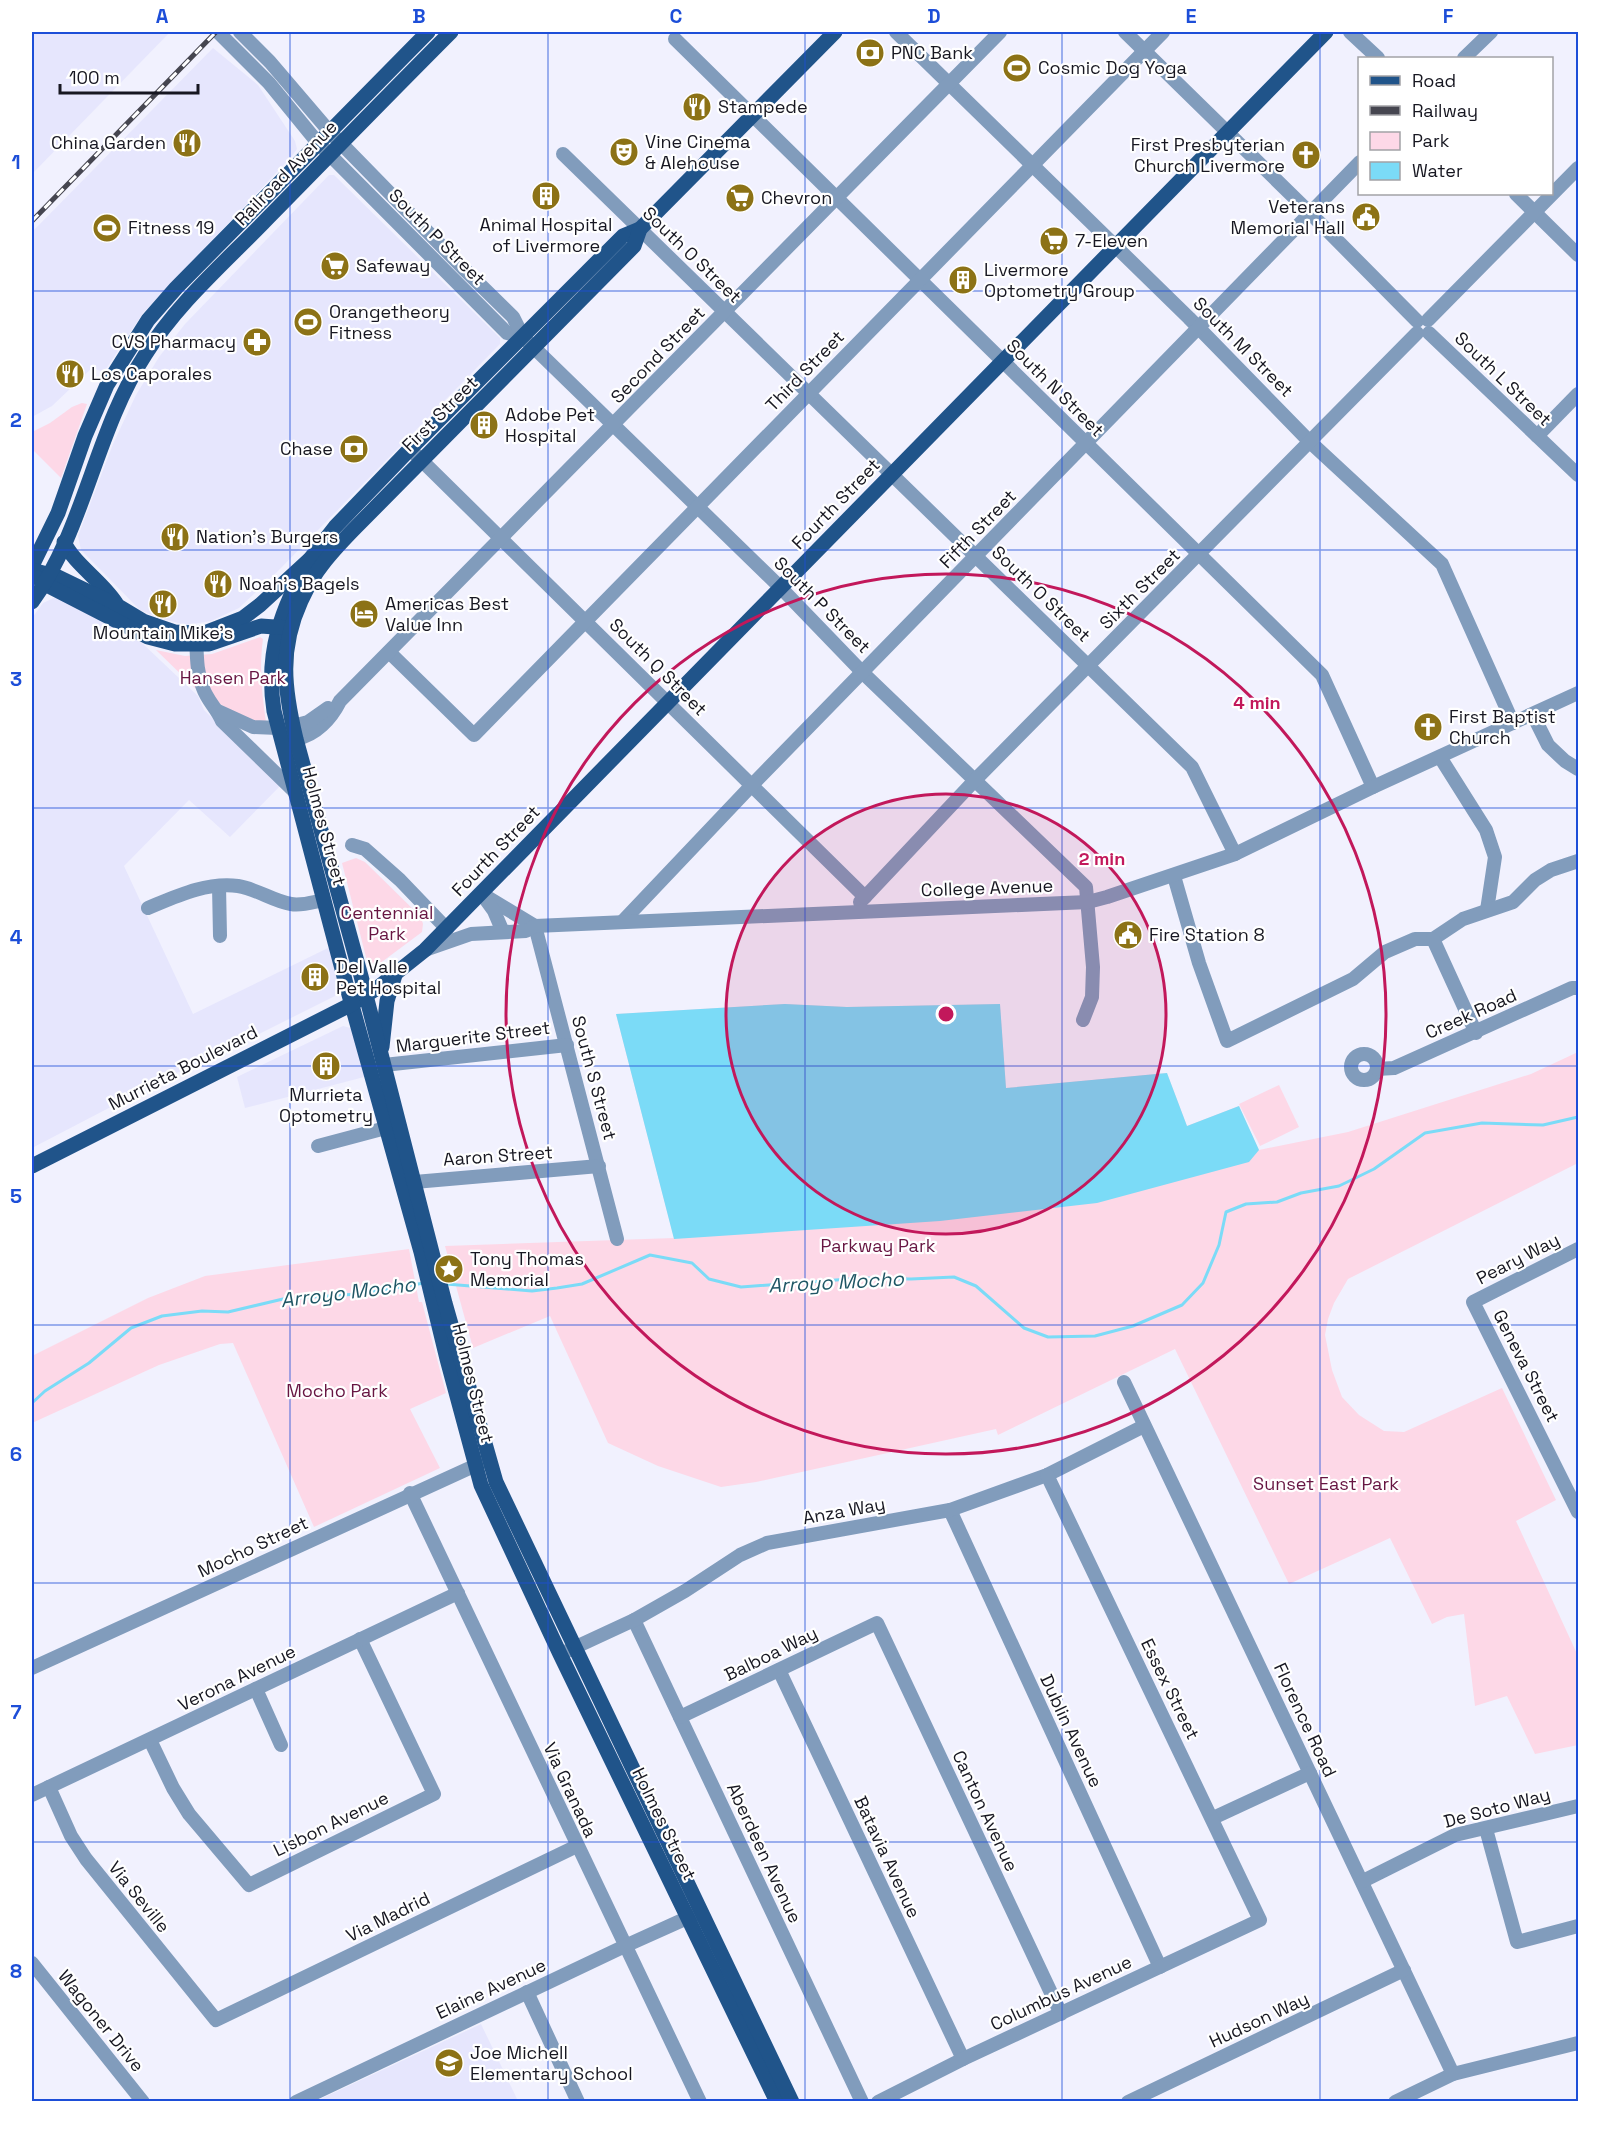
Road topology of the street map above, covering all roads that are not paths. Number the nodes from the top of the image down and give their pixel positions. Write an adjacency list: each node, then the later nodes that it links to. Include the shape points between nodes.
1 (218, 32): 21 (street, South P Street, via 269,83)
2 (240, 32): 19 (street, South P Street)
3 (428, 32): 19 (main road, Railroad Avenue)
4 (451, 32): 22 (main road, Railroad Avenue)
5 (834, 32): 18 (main road, First Street)
6 (896, 32): 17 (street, South M Street)
7 (1000, 32): 17 (street, Second Street)
8 (1125, 32): 14 (street, South L Street)
9 (1163, 32): 14 (street, Third Street)
10 (1326, 32): 20 (main road, Fourth Street)
11 (1350, 32): 15 (street)
12 (1491, 32): 16 (street)
13 (675, 39): 18 (street, South N Street)
14 (1144, 50): 20 (street, South L Street); 26 (street, Third Street)
15 (1377, 57)
16 (1465, 57)
17 (949, 84): 26 (street, South M Street); 31 (street, Second Street)
18 (752, 116): 31 (street, South N Street); 34 (main road, First Street)
19 (329, 131): 21 (main road, Railroad Avenue); 22 (street, South P Street)
20 (1228, 132): 32 (street, South L Street); 35 (main road, Fourth Street)
21 (318, 143): 24 (street, South P Street); 59 (main road, Railroad Avenue, via 176,288 134,341 100,401 58,513)
22 (341, 144): 24 (main road, Railroad Avenue); 41 (street, South P Street, via 513,317)
23 (563, 154): 34 (street, South O Street)
24 (330, 155): 41 (street, South P Street, via 507,333); 55 (main road, Railroad Avenue, via 178,311 145,353 112,414)
25 (1358, 163): 32 (street, Fifth Street)
26 (1032, 165): 35 (street, South M Street); 37 (street, Third Street)
27 (1578, 168): 28 (street, Sixth Street)
28 (1553, 194)
29 (1517, 195): 33 (street)
30 (1552, 195): 33 (street, Sixth Street)
31 (837, 198): 37 (street, South N Street); 38 (street, Second Street)
32 (1309, 212): 39 (street, South L Street); 40 (street, Fifth Street)
33 (1535, 212): 36 (street); 39 (street, Sixth Street)
34 (640, 229): 38 (street, South O Street); 41 (main road, First Street, via 623,236)
35 (1116, 246): 40 (street, South M Street); 42 (main road, Fourth Street)
36 (1578, 255)
37 (920, 279): 42 (street, South N Street); 43 (street, Third Street)
38 (725, 312): 43 (street, South O Street); 45 (street, Second Street)
39 (1423, 327): 46 (street, South L Street); 47 (street, Sixth Street)
40 (1198, 328): 47 (street, South M Street); 48 (street, Fifth Street)
41 (528, 342): 45 (street, South P Street); 49 (main road, First Street); 50 (main road, First Street)
42 (1004, 361): 48 (street, South N Street); 51 (main road, Fourth Street)
43 (808, 394): 51 (street, South O Street); 53 (street, Third Street)
44 (1578, 394): 46 (street)
45 (614, 426): 53 (street, South P Street); 54 (street, Second Street)
46 (1537, 436): 52 (street, South L Street)
47 (1309, 441): 56 (street, Sixth Street); 74 (street, South M Street, via 1442,564)
48 (1086, 444): 56 (street, South N Street); 57 (street, Fifth Street)
49 (410, 449): 50 (street, South Q Street); 58 (main road, First Street, via 335,527)
50 (421, 460): 54 (street, South Q Street); 65 (main road, First Street, via 320,566)
51 (892, 475): 57 (street, South O Street); 61 (main road, Fourth Street)
52 (1578, 475)
53 (697, 507): 61 (street, South P Street); 64 (street, Third Street)
54 (500, 538): 64 (street, South Q Street); 67 (street, Second Street)
55 (64, 542): 60 (main road, Railroad Avenue); 63 (main road)
56 (1199, 555): 68 (street, Sixth Street); 80 (street, South N Street, via 1322,675)
57 (976, 557): 68 (street, South O Street); 69 (street, Fifth Street)
58 (310, 559): 65 (main road, First Street, via 286,602); 66 (main road, First Street, via 243,618)
59 (32, 569): 60 (main road)
60 (46, 578): 62 (main road, Railroad Avenue); 63 (main road); 66 (main road, via 148,637 175,644)
61 (781, 588): 69 (street, South P Street); 71 (main road, Fourth Street)
62 (32, 602)
63 (118, 606): 66 (main road, via 143,621)
64 (585, 620): 67 (street, Third Street, via 474,735); 71 (street, South Q Street)
65 (285, 628): 66 (main road, via 256,627 222,641); 75 (main road, Holmes Street)
66 (196, 639): 72 (street, via 203,688)
67 (389, 652): 75 (street, Second Street, via 313,734)
68 (1089, 666): 78 (street, Sixth Street); 83 (street, South O Street, via 1192,767)
69 (863, 673): 78 (street, South P Street); 79 (street, Fifth Street)
70 (1578, 693): 73 (street, College Avenue)
71 (667, 702): 79 (street, South Q Street); 87 (main road, Fourth Street)
72 (218, 711): 75 (street, via 253,727); 81 (street, via 222,721)
73 (1533, 715): 74 (street, College Avenue); 77 (street, via 1548,745)
74 (1513, 723): 76 (street, College Avenue)
75 (289, 731): 81 (main road, Holmes Street); 103 (main road, Holmes Street)
76 (1440, 757): 80 (street, College Avenue); 92 (street, via 1486,831 1494,857)
77 (1578, 769)
78 (976, 779): 88 (street, Sixth Street); 90 (street, South P Street, via 1086,887)
79 (752, 785): 88 (street, South Q Street); 94 (street, Fifth Street)
80 (1372, 787): 83 (street, College Avenue)
81 (295, 792): 89 (main road, Holmes Street)
82 (352, 845): 96 (street, via 365,849)
83 (1235, 854): 85 (street, College Avenue)
84 (1578, 861): 92 (street, via 1535,880 1513,902)
85 (1174, 876): 90 (street, College Avenue); 99 (street, via 1227,1041 1353,979 1385,952 1416,939)
86 (219, 886): 89 (street, via 252,889 293,904); 91 (street, via 186,892); 98 (street)
87 (482, 894): 95 (street); 96 (main road, Fourth Street); 97 (street)
88 (865, 897): 93 (street)
89 (324, 900): 104 (main road, Holmes Street)
90 (1088, 902): 93 (street, College Avenue); 105 (street, via 1092,997)
91 (148, 908)
92 (1487, 910): 99 (street, via 1463,919)
93 (852, 911): 94 (street, College Avenue)
94 (622, 922): 95 (street, College Avenue)
95 (535, 926): 97 (street, College Avenue, via 526,931); 107 (street, South S Street)
96 (447, 929): 100 (main road, Fourth Street)
97 (503, 932): 100 (street, College Avenue, via 471,934)
98 (220, 936)
99 (1433, 939): 106 (street)
100 (425, 950): 101 (main road, Fourth Street)
101 (395, 975): 103 (main road, Fourth Street); 108 (main road, via 387,1001)
102 (1578, 988): 106 (street, Creek Road)
103 (366, 996): 104 (main road, Murrieta Boulevard); 108 (main road, Holmes Street)
104 (352, 1004): 110 (main road, Holmes Street); 112 (main road, Murrieta Boulevard)
105 (1083, 1020)
106 (1476, 1033): 109 (street, Creek Road, via 1394,1068)
107 (567, 1045): 108 (street, Marguerite Street); 113 (street, South S Street)
108 (382, 1059): 110 (main road, Holmes Street)
109 (1377, 1069)
110 (392, 1126): 111 (street); 114 (main road, Holmes Street)
111 (318, 1146)
112 (32, 1166)
113 (599, 1166): 114 (street, Aaron Street); 115 (street, South S Street)
114 (408, 1182): 120 (main road, Holmes Street)
115 (617, 1239)
116 (1577, 1254): 117 (street, Peary Way)
117 (1473, 1302): 124 (street, Geneva Street)
118 (1124, 1382): 119 (street, Florence Road)
119 (1144, 1426): 121 (street, Anza Way); 137 (street, Florence Road)
120 (482, 1462): 122 (street, Mocho Street); 129 (main road, Holmes Street); 130 (main road, Holmes Street, via 486,1496)
121 (1047, 1475): 123 (street, Anza Way); 141 (street, Essex Street)
122 (410, 1493): 125 (street, Via Granada); 131 (street, Mocho Street)
123 (950, 1510): 126 (street, Anza Way, via 767,1543 740,1555); 150 (street, Dublin Avenue)
124 (1578, 1512)
125 (458, 1593): 128 (street, Verona Avenue); 143 (street, Via Granada)
126 (634, 1620): 129 (street, Anza Way); 134 (street, Aberdeen Avenue)
127 (877, 1623): 132 (street, Balboa Way); 153 (street, Canton Avenue)
128 (360, 1639): 133 (street, Verona Avenue); 135 (street, Lisbon Avenue, via 434,1794 249,1885 189,1814)
129 (576, 1647): 130 (street, Anza Way); 145 (main road, Holmes Street)
130 (560, 1654): 145 (main road, Holmes Street)
131 (32, 1668)
132 (779, 1670): 134 (street, Balboa Way); 156 (street, Batavia Avenue)
133 (255, 1689): 135 (street, Verona Avenue); 136 (street)
134 (680, 1717): 164 (street, Aberdeen Avenue)
135 (150, 1740): 138 (street, Verona Avenue)
136 (281, 1745)
137 (1310, 1773): 141 (street); 144 (street, Florence Road)
138 (49, 1787): 139 (street, Verona Avenue); 154 (street, Via Seville, via 86,1859)
139 (32, 1795)
140 (1578, 1806): 142 (street, De Soto Way)
141 (1213, 1818): 146 (street, Essex Street)
142 (1486, 1829): 144 (street, De Soto Way, via 1455,1835); 147 (street, via 1517,1942)
143 (577, 1846): 148 (street, Via Granada); 154 (street, Via Madrid)
144 (1362, 1881): 151 (street, Florence Road)
145 (694, 1915): 148 (street, Elaine Avenue); 162 (main road, Holmes Street); 163 (main road, Holmes Street)
146 (1260, 1920): 150 (street, Columbus Avenue)
147 (1578, 1926)
148 (625, 1946): 152 (street, Elaine Avenue); 161 (street, Via Granada)
149 (32, 1963): 158 (street, Wagoner Drive)
150 (1160, 1967): 153 (street, Columbus Avenue)
151 (1404, 1970): 157 (street, Florence Road); 166 (street, Hudson Way)
152 (528, 1992): 159 (street, Elaine Avenue); 160 (street)
153 (1061, 2014): 156 (street, Columbus Avenue)
154 (216, 2020)
155 (1578, 2043): 157 (street)
156 (963, 2059): 165 (street, Columbus Avenue)
157 (1453, 2074): 167 (street)
158 (143, 2102)
159 (296, 2102)
160 (578, 2102)
161 (700, 2102)
162 (777, 2102)
163 (792, 2102)
164 (862, 2102)
165 (878, 2102)
166 (1128, 2102)
167 (1395, 2102)

